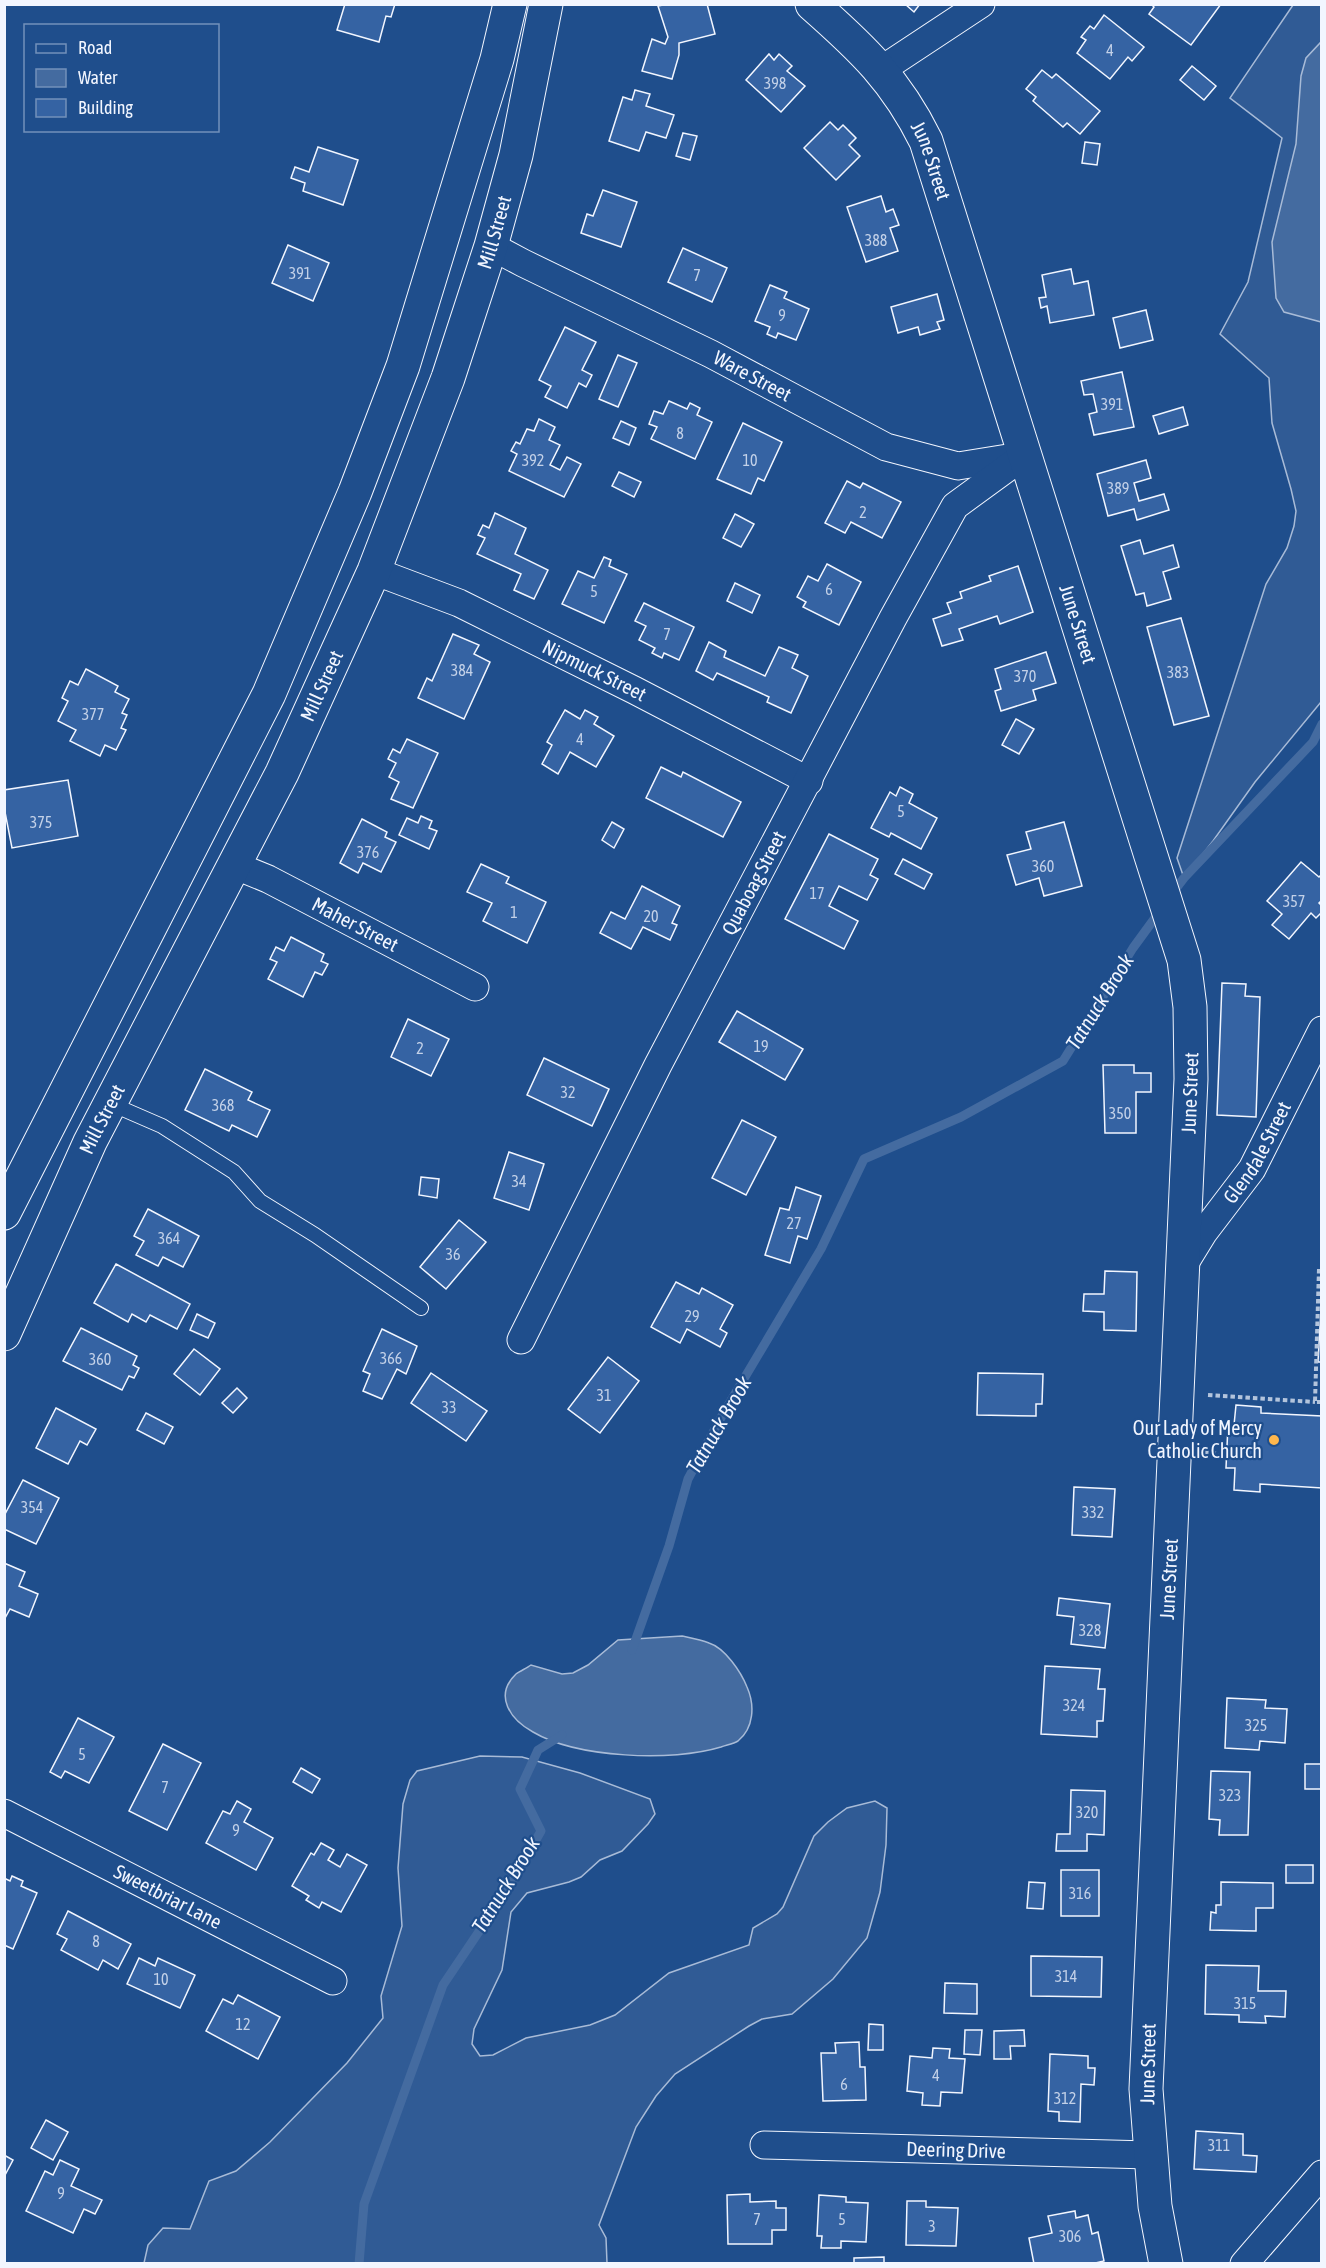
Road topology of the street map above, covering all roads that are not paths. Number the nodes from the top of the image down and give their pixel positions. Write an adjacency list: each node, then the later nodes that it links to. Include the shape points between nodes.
1 (510, 4): 14 (main road, via 494,70 403,366 356,492 268,694)
2 (546, 4): 6 (main road, Mill Street, via 516,155)
3 (812, 4): 5 (main road, June Street)
4 (981, 4): 5 (street)
5 (881, 70): 7 (main road, June Street, via 907,105 932,158)
6 (491, 246): 7 (street, Ware Street, via 711,354 886,447 958,466); 8 (main road, Mill Street, via 448,378)
7 (1026, 455): 9 (street, Quaboag Street, via 955,506); 15 (main road, June Street, via 1184,960 1192,1052)
8 (374, 571): 9 (street, Nipmuck Street, via 459,603); 10 (main road, Mill Street, via 282,773)
9 (809, 781): 18 (street, Quaboag Street, via 658,1065)
10 (234, 865): 11 (street, Maher Street); 13 (main road, Mill Street)
11 (475, 987)
12 (1322, 1030): 15 (street, Glendale Street, via 1252,1169)
13 (109, 1103): 16 (lane, via 162,1126 234,1172 260,1201); 17 (main road, Mill Street)
14 (4, 1213)
15 (1183, 1266): 22 (main road, June Street, via 1146,2089)
16 (421, 1308)
17 (4, 1334)
18 (521, 1340)
19 (4, 1813): 20 (street, Sweetbriar Lane)
20 (333, 1981)
21 (764, 2145): 22 (street, Deering Drive)
22 (1149, 2155): 24 (main road, June Street)
23 (1322, 2174): 25 (street)
24 (1166, 2264)
25 (1244, 2264)

